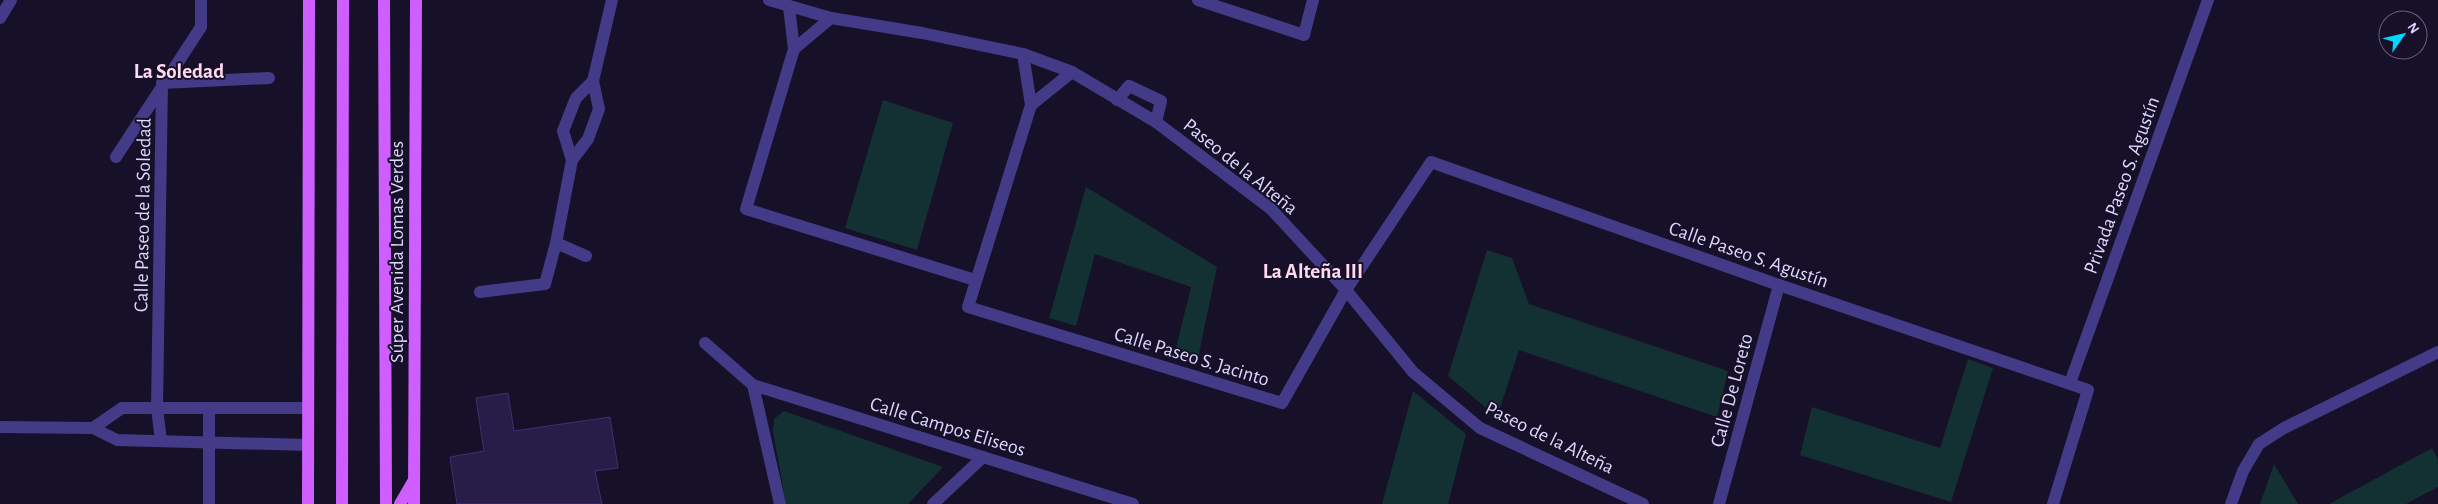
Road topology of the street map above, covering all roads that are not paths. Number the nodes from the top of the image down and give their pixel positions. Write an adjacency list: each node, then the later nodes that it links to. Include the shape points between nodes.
1 (11, 0): 13 (street)
2 (201, 0): 20 (street, via 201,27)
3 (309, 0): 37 (main road)
4 (343, 0): 49 (main road)
5 (384, 0): 50 (main road, Súper Avenida Lomas Verdes)
6 (416, 0): 45 (main road, Súper Avenida Lomas Verdes)
7 (612, 0): 19 (street)
8 (769, 0): 12 (street, Paseo de la Alteña)
9 (1198, 0): 10 (street, via 1304,35)
10 (1313, 0)
11 (2208, 0): 34 (street, Privada Paseo S. Agustín)
12 (788, 7): 14 (street, Paseo de la Alteña); 15 (street)
13 (0, 18)
14 (831, 18): 15 (street); 16 (street, Paseo de la Alteña)
15 (794, 49): 28 (street, via 746,209)
16 (1023, 54): 17 (street, Paseo de la Alteña); 22 (street)
17 (1072, 72): 21 (street, Paseo de la Alteña); 22 (street)
18 (269, 78): 20 (street)
19 (594, 82): 25 (street, via 599,109 588,139); 25 (street, via 576,98 564,130)
20 (162, 83): 24 (street); 36 (street, Calle Paseo de la Soledad)
21 (1117, 100): 23 (street, Paseo de la Alteña); 23 (street, via 1128,86 1161,101)
22 (1031, 104): 28 (street)
23 (1156, 122): 30 (street, Paseo de la Alteña, via 1271,209)
24 (116, 157)
25 (572, 160): 26 (street)
26 (556, 243): 27 (street); 31 (street, via 545,284)
27 (586, 256)
28 (975, 280): 30 (street, Calle Paseo S. Jacinto, via 968,307 1282,403)
29 (1778, 285): 30 (street, Calle Paseo S. Agustín, via 1431,162); 34 (street, Calle Paseo S. Agustín); 57 (street, Calle De Loreto)
30 (1346, 290): 56 (street, Paseo de la Alteña, via 1413,372 1480,428)
31 (480, 292)
32 (705, 344): 35 (street, Calle Campos Eliseos)
33 (2438, 352): 59 (street, via 2284,428 2259,444 2243,470)
34 (2070, 383): 58 (street, Calle Paseo S. Agustín, via 2088,390)
35 (753, 385): 44 (street, Calle Campos Eliseos); 53 (street)
36 (157, 408): 38 (street); 40 (street, via 122,408); 41 (street, Calle Paseo de la Soledad)
37 (307, 408): 38 (street); 43 (main road)
38 (209, 410): 42 (street)
39 (0, 427): 40 (street)
40 (93, 428): 41 (street, via 117,440)
41 (161, 441): 42 (street)
42 (208, 443): 43 (street); 47 (street)
43 (308, 445): 48 (main road)
44 (983, 457): 46 (street, Calle Campos Eliseos); 54 (street)
45 (414, 480): 51 (main road); 52 (main road, Súper Avenida Lomas Verdes)
46 (1116, 502): 55 (street, Calle Campos Eliseos)
47 (209, 504)
48 (308, 504)
49 (342, 504)
50 (386, 504)
51 (400, 504)
52 (414, 504)
53 (780, 504)
54 (933, 504)
55 (1132, 504)
56 (1643, 504)
57 (1719, 504)
58 (2053, 504)
59 (2231, 504)

